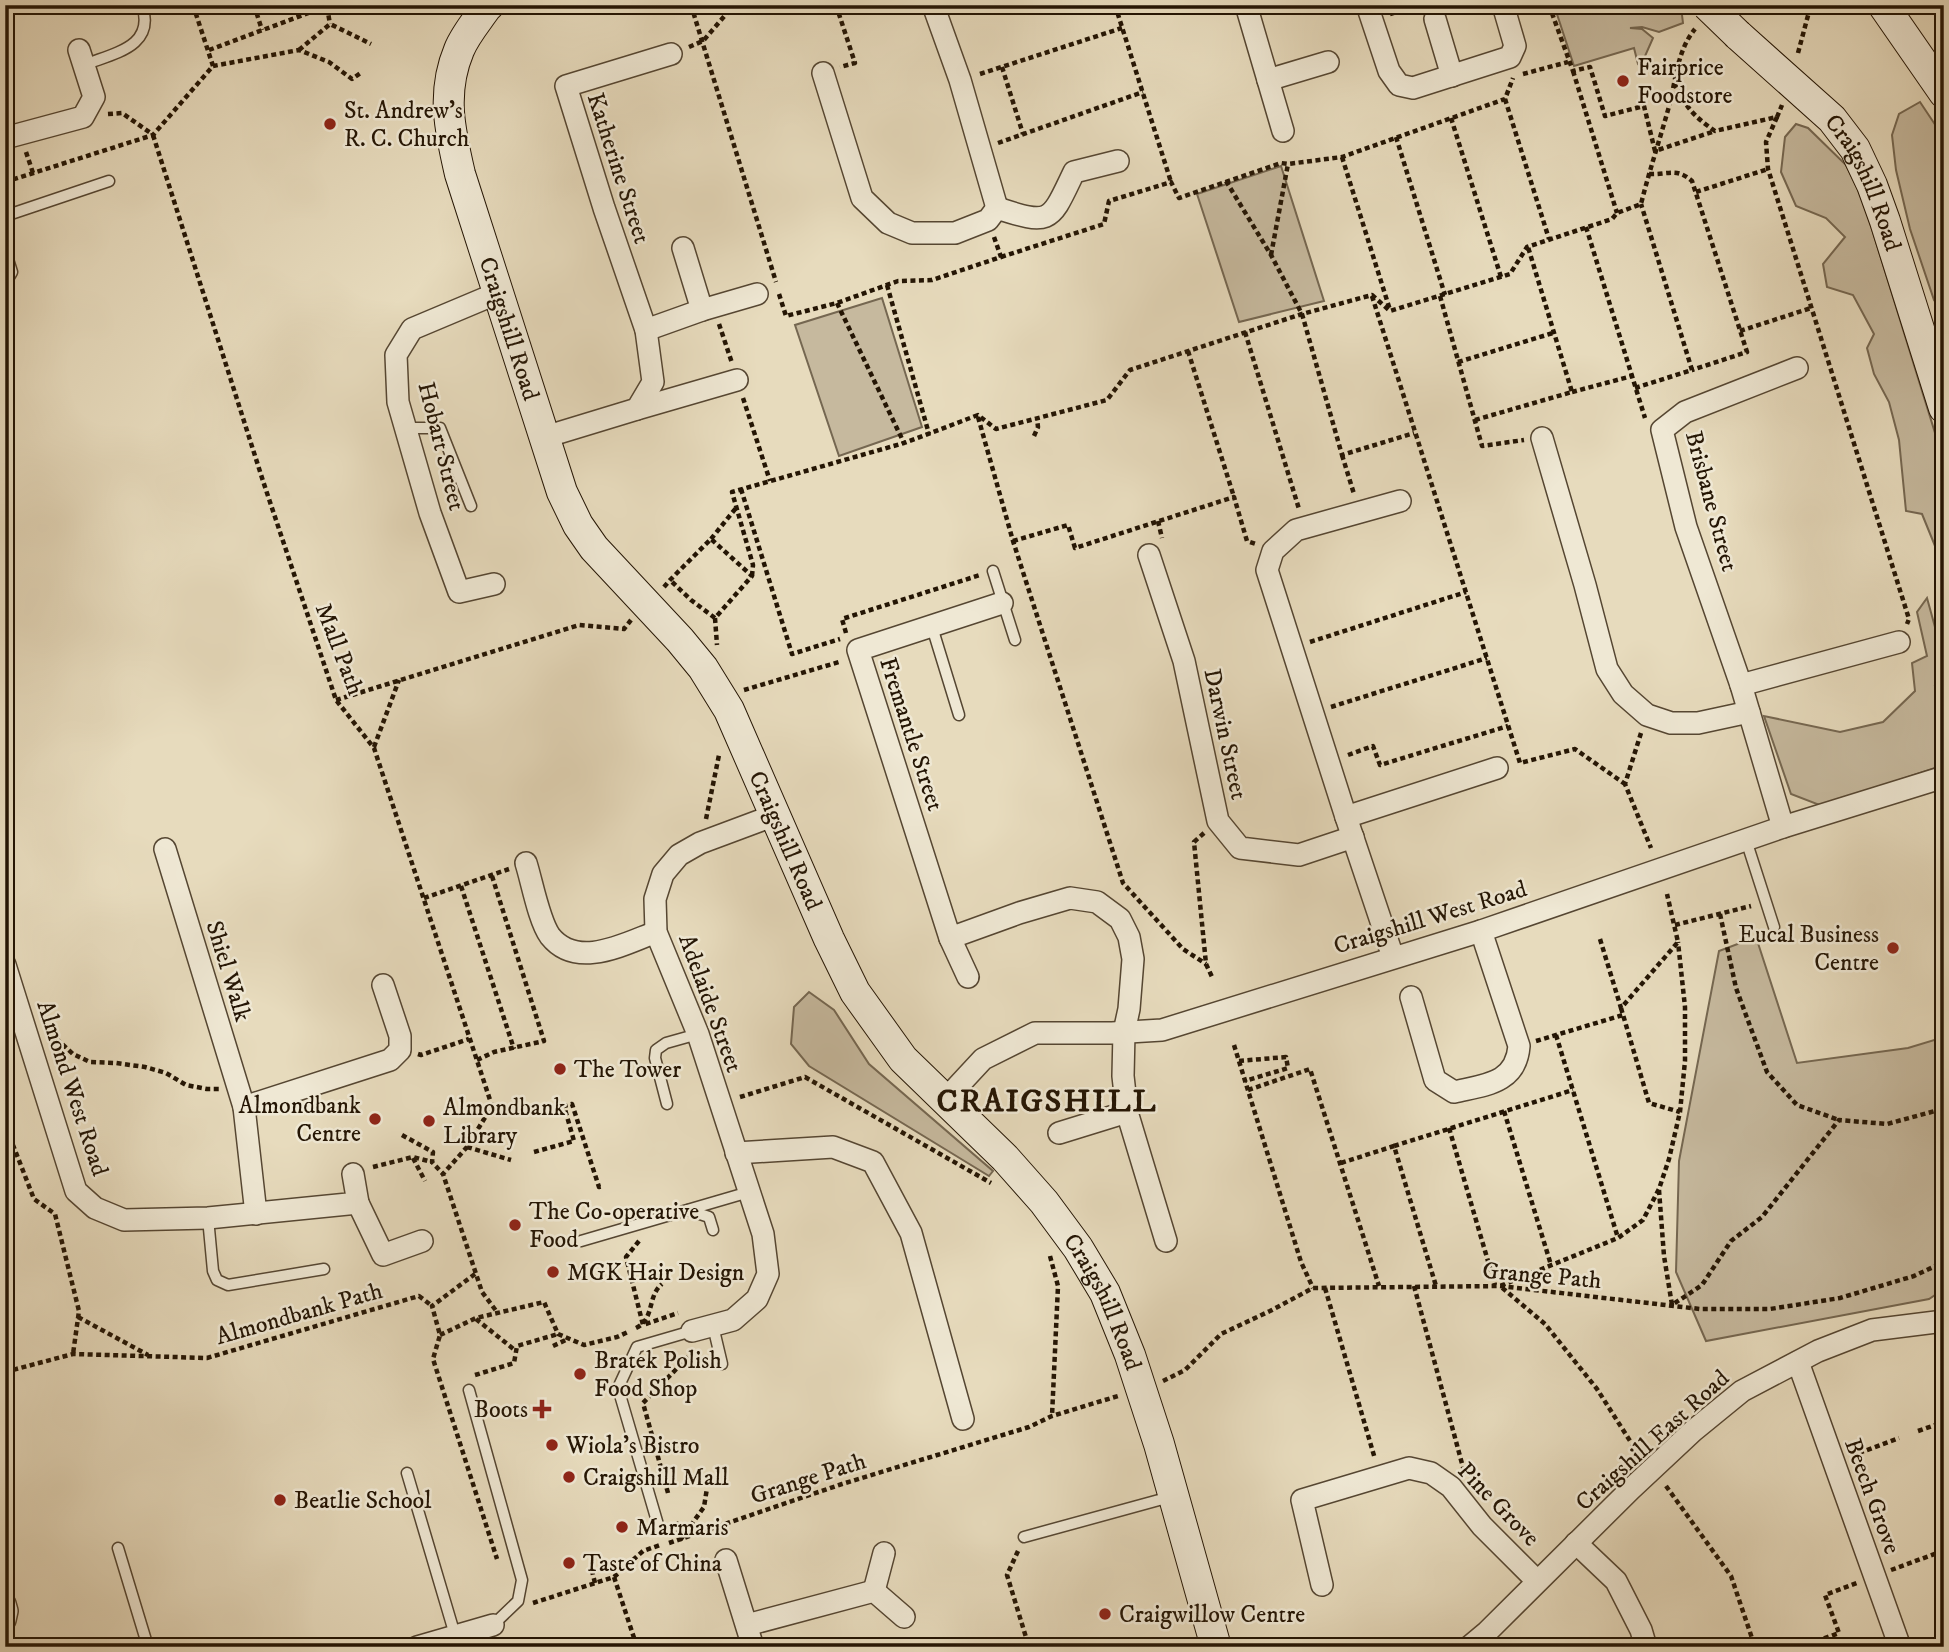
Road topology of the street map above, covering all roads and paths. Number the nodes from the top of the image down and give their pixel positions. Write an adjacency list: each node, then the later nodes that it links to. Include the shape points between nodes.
1 (142, 5): 28 (lane, via 143,33 132,46)
2 (194, 5): 25 (path)
3 (254, 5): 22 (path)
4 (489, 5): 81 (street, Craigshill Road, via 459,48 449,84 449,123 460,174)
5 (691, 5): 23 (path)
6 (734, 5): 23 (path)
7 (836, 5): 35 (path, via 855,62)
8 (933, 5): 37 (street)
9 (1115, 5): 21 (path)
10 (1246, 5): 38 (street)
11 (1503, 5): 36 (street, via 1515,46 1510,57)
12 (1549, 5): 30 (path)
13 (1802, 5): 16 (path)
14 (1883, 5): 42 (street)
15 (329, 6): 20 (path); 22 (path)
16 (1811, 7): 39 (path)
17 (1427, 12): 18 (path); 36 (street)
18 (1369, 13): 36 (street, via 1388,71 1399,85 1413,88)
19 (1702, 15): 39 (street, Craigshill Road, bridge, via 1738,35); 40 (path, via 1678,61)
20 (330, 24): 24 (path); 26 (path)
21 (1122, 28): 32 (path); 41 (path)
22 (262, 30): 25 (path)
23 (703, 41): 27 (path); 85 (path, via 786,316)
24 (371, 44)
25 (209, 50): 31 (path)
26 (299, 50): 31 (path); 34 (path, via 352,79)
27 (671, 54): 90 (street, Katherine Street, via 566,86)
28 (82, 58): 44 (street, via 94,97)
29 (1328, 62): 38 (street)
30 (1569, 62): 33 (path); 43 (path, via 1513,76)
31 (213, 66): 50 (path)
32 (1002, 67): 37 (path); 49 (path)
33 (1573, 71): 54 (path, via 1590,67 1605,116 1644,106); 68 (path)
34 (362, 72)
35 (823, 73): 69 (street, via 862,198 888,223 912,233 955,233)
36 (1452, 76)
37 (960, 80): 53 (street)
38 (1268, 80): 47 (street)
39 (1790, 81): 45 (path); 102 (street, Craigshill Road, via 1832,119 1861,161)
40 (1674, 83): 48 (path, via 1696,117); 54 (path)
41 (1143, 92): 49 (path); 65 (path)
42 (1944, 93)
43 (1505, 99): 46 (path); 72 (path)
44 (83, 117): 50 (path, via 122,113); 52 (street)
45 (1777, 117): 48 (path); 59 (path, via 1766,142)
46 (1451, 118): 51 (path); 78 (path)
47 (1283, 131)
48 (1715, 131): 54 (path)
49 (1023, 134): 53 (path)
50 (153, 135): 60 (path); 149 (path, Mall Path)
51 (1396, 137): 55 (path); 84 (path)
52 (5, 138)
53 (979, 149): 69 (street)
54 (1655, 151): 61 (path)
55 (1342, 157): 58 (path); 88 (path)
56 (1118, 161): 69 (street, via 1074,172 1056,210 1042,219)
57 (30, 163): 60 (path)
58 (1288, 164): 63 (path); 76 (path)
59 (1768, 169): 66 (path); 86 (path)
60 (33, 173): 64 (path)
61 (1649, 174): 66 (path, via 1685,174); 67 (path)
62 (109, 181): 70 (lane)
63 (1226, 181): 65 (path, via 1179,198); 76 (path)
64 (5, 182)
65 (1171, 182): 77 (path, via 1109,201 1104,224)
66 (1696, 192): 91 (path)
67 (1641, 204): 68 (path); 97 (path)
68 (1616, 213): 71 (path, via 1612,219)
69 (993, 214): 77 (path)
70 (5, 216)
71 (1586, 227): 72 (path); 98 (path)
72 (1549, 239): 73 (path)
73 (1527, 247): 78 (path, via 1510,274); 93 (path)
74 (683, 248): 87 (street, Katherine Street)
75 (5, 250): 79 (lane, via 12,272)
76 (1271, 256): 89 (path)
77 (1001, 257): 80 (path, via 932,280)
78 (1501, 277): 84 (path)
79 (5, 280)
80 (887, 285): 85 (path); 110 (path)
81 (500, 292): 107 (street, Hobart Street, via 412,329 396,355 398,402); 112 (street, Craigshill Road)
82 (757, 295): 87 (street)
83 (1372, 295): 88 (path); 89 (path); 109 (path)
84 (1442, 295): 88 (path); 95 (path)
85 (837, 303): 114 (path)
86 (1811, 308): 91 (path); 141 (path, via 1909,619)
87 (702, 310): 90 (street)
88 (1390, 311)
89 (1303, 314): 92 (path); 115 (path)
90 (646, 330): 103 (street, Katherine Street, via 653,382)
91 (1740, 331): 97 (path, via 1747,352)
92 (1245, 332): 94 (path); 122 (path)
93 (1553, 333): 95 (path); 101 (path)
94 (1188, 351): 105 (path, via 1130,370 1107,400); 117 (path)
95 (1458, 362): 106 (path)
96 (1797, 368): 108 (street, Brisbane Street, via 1685,412)
97 (1692, 370): 100 (path)
98 (1632, 376): 100 (path); 101 (path)
99 (737, 380): 103 (street)
100 (1635, 387): 108 (path, via 1644,417)
101 (1572, 392): 106 (path)
102 (1942, 398)
103 (637, 409): 112 (street)
104 (978, 415): 105 (path, via 996,429); 110 (path); 124 (path)
105 (1037, 419): 111 (path)
106 (1475, 421): 113 (path, via 1482,446)
107 (406, 428): 119 (lane, via 440,428); 131 (street, Hobart Street, via 459,592)
108 (1662, 430): 147 (street, Brisbane Street, via 1686,527)
109 (1414, 433): 115 (path); 133 (path)
110 (929, 434): 114 (path)
111 (1034, 436)
112 (545, 437): 148 (street, Craigshill Road, via 578,525 704,668)
113 (1542, 438): 153 (street, via 1607,668 1623,694)
114 (904, 443): 116 (path)
115 (1342, 455): 121 (path)
116 (741, 489): 120 (path, via 732,492); 135 (path, via 792,654 848,637 842,619)
117 (1234, 497): 124 (path, via 1075,548 1068,525); 125 (path, via 1247,541)
118 (1400, 501): 121 (street)
119 (471, 506)
120 (736, 508): 123 (path); 129 (path)
121 (1360, 512): 122 (street)
122 (1305, 528): 125 (street, via 1296,530)
123 (710, 538): 129 (path); 130 (path)
124 (1013, 541): 127 (path)
125 (1273, 551): 142 (street, via 1268,570)
126 (1149, 555): 162 (street, Darwin Street, via 1184,661)
127 (1021, 562): 128 (path); 184 (path, via 1123,883 1183,949)
128 (993, 571): 134 (lane); 135 (path)
129 (752, 576): 137 (path)
130 (670, 580): 132 (path); 137 (path)
131 (494, 584)
132 (663, 587)
133 (1466, 592): 142 (path); 145 (path)
134 (1002, 603): 139 (street, Fremantle Street); 140 (lane)
135 (855, 615): 138 (path)
136 (634, 617): 146 (path, via 624,628 579,625)
137 (715, 618): 144 (path)
138 (856, 625)
139 (932, 627): 143 (street, Fremantle Street, via 858,650); 152 (lane)
140 (1015, 640)
141 (1899, 642): 147 (street)
142 (1292, 648): 150 (street)
143 (860, 656): 148 (path); 180 (street, Fremantle Street)
144 (718, 658)
145 (1487, 658): 150 (path); 154 (path)
146 (399, 679): 149 (path); 155 (path)
147 (1741, 685): 151 (street, Brisbane Street)
148 (722, 697): 161 (street, Craigshill Road)
149 (336, 699): 155 (path, Mall Path)
150 (1313, 712): 157 (street)
151 (1749, 712): 153 (street, via 1698,723 1671,723); 164 (street, Brisbane Street)
152 (959, 715)
153 (1647, 716): 160 (path)
154 (1508, 726): 157 (path, via 1380,765 1373,746); 160 (path, via 1521,763 1576,749)
155 (374, 748): 173 (path, Mall Path)
156 (720, 750): 166 (path)
157 (1329, 761): 163 (street)
158 (1497, 768): 163 (street, Darwin Street)
159 (1944, 777): 164 (street, Craigshill West Road)
160 (1625, 784): 167 (path)
161 (775, 815): 166 (street, Adelaide Street); 207 (street, Craigshill Road, via 855,992 903,1059)
162 (1218, 821): 163 (street, Darwin Street, via 1240,848 1299,855); 184 (path, via 1194,842)
163 (1350, 827): 183 (street)
164 (1783, 827): 165 (street, Craigshill West Road)
165 (1746, 840): 174 (lane); 178 (street, Craigshill West Road)
166 (701, 843): 179 (street, Adelaide Street, via 679,855 663,874 655,899)
167 (1651, 848)
168 (165, 849): 206 (street, Shiel Walk)
169 (526, 863): 170 (path); 179 (street, via 550,936 565,949 597,953)
170 (492, 876): 171 (path); 199 (path, via 544,1041)
171 (461, 886): 173 (path); 199 (path)
172 (1667, 894): 176 (path)
173 (424, 898): 196 (path, Mall Path)
174 (1766, 903): 175 (path); 177 (lane)
175 (1720, 914): 176 (path); 215 (path, via 1736,988 1767,1072 1797,1105)
176 (1675, 925): 182 (path)
177 (1774, 927)
178 (1481, 931): 183 (street, Craigshill West Road); 198 (street)
179 (656, 932): 194 (street, Adelaide Street)
180 (950, 938): 186 (street, Fremantle Street); 193 (street, via 1070,898 1097,902 1120,919 1129,937 1133,959)
181 (1600, 939): 190 (path)
182 (1678, 942): 190 (path); 212 (path, via 1685,1007)
183 (1393, 957): 193 (street, Craigshill West Road, via 1162,1030)
184 (1206, 964): 187 (path)
185 (5, 965): 192 (street, Almond West Road)
186 (968, 977)
187 (1213, 979)
188 (383, 985): 200 (street, via 400,1036)
189 (1411, 997): 198 (street, via 1435,1080 1454,1092 1497,1082 1518,1060)
190 (1620, 1008): 191 (path)
191 (1623, 1015): 195 (path); 212 (path, via 1649,1103)
192 (23, 1023): 206 (path, via 42,1024 73,1054 90,1062 145,1067 186,1085); 239 (street, Almond West Road, via 76,1191 95,1208 124,1220)
193 (1124, 1032): 207 (street, Craigshill West Road, via 1035,1033 983,1059); 211 (street)
194 (698, 1034): 208 (lane, via 656,1050); 209 (street, Adelaide Street)
195 (1556, 1035): 198 (path); 205 (path)
196 (470, 1039): 200 (path, via 421,1055); 201 (path, Mall Path)
197 (1234, 1045): 202 (path)
198 (1519, 1046)
199 (514, 1049): 201 (path)
200 (400, 1050): 206 (street, via 390,1059)
201 (477, 1060): 222 (path, Mall Path, via 492,1107)
202 (1239, 1061): 203 (path); 203 (path, via 1286,1057 1288,1068)
203 (1245, 1081): 204 (path)
204 (1248, 1090): 228 (path, via 1311,1069); 255 (path)
205 (1573, 1090): 210 (path); 242 (path)
206 (240, 1097): 238 (street, Shiel Walk)
207 (944, 1101): 295 (street, Craigshill Road, via 1044,1202 1105,1293 1130,1355)
208 (667, 1104)
209 (719, 1104): 224 (street, Adelaide Street); 233 (path, via 805,1077)
210 (1504, 1111): 216 (path); 248 (path)
211 (1127, 1112): 217 (street); 245 (street)
212 (1680, 1112): 234 (path)
213 (1944, 1118): 215 (path, via 1935,1111 1887,1124)
214 (5, 1120): 220 (path)
215 (1839, 1120): 257 (path, via 1762,1217 1731,1241 1702,1285)
216 (1449, 1128): 221 (path); 254 (path)
217 (1059, 1133)
218 (402, 1135): 227 (path, via 433,1152)
219 (5, 1142): 220 (path)
220 (13, 1146): 261 (path, via 34,1199 54,1214)
221 (1394, 1146): 228 (path); 253 (path)
222 (467, 1147): 226 (path); 230 (path, Mall Path)
223 (534, 1152): 232 (path, via 574,1141 564,1106 572,1104)
224 (736, 1153): 235 (street, Adelaide Street); 284 (street, via 833,1147 873,1162 911,1233)
225 (413, 1157): 227 (path); 229 (path); 231 (path)
226 (511, 1160)
227 (432, 1162): 230 (path)
228 (1341, 1163): 251 (path)
229 (353, 1174): 236 (street)
230 (443, 1174): 259 (path, via 482,1292)
231 (425, 1181)
232 (602, 1186)
233 (1001, 1189)
234 (1659, 1189): 242 (path, via 1643,1220); 257 (path)
235 (749, 1192): 237 (lane); 265 (street, Adelaide Street, via 763,1234 768,1274 757,1299 733,1320)
236 (358, 1203): 238 (street, Almond West Road); 243 (street, via 383,1255)
237 (688, 1210): 240 (lane, via 709,1216); 244 (lane)
238 (256, 1214): 239 (street, Almond West Road)
239 (208, 1218): 249 (lane, via 213,1271 217,1280 228,1285)
240 (713, 1230)
241 (649, 1237): 264 (path, via 640,1239 626,1257)
242 (1618, 1238): 248 (path)
243 (422, 1241)
244 (581, 1241)
245 (1166, 1241)
246 (1049, 1252): 283 (path, via 1058,1286)
247 (1944, 1262): 257 (path, Grange Path, via 1840,1298 1770,1309)
248 (1551, 1265): 254 (path)
249 (324, 1269)
250 (662, 1284): 264 (path)
251 (1380, 1286): 252 (path, Grange Path); 256 (path, Grange Path)
252 (1414, 1286): 253 (path, Grange Path); 292 (path)
253 (1436, 1286): 254 (path, Grange Path)
254 (1498, 1286): 257 (path, Grange Path); 288 (path, via 1545,1324 1597,1389)
255 (1313, 1288): 256 (path, Grange Path); 278 (path, Grange Path, via 1220,1334 1185,1370)
256 (1325, 1288): 291 (path)
257 (1672, 1305)
258 (432, 1306): 273 (path, Almondbank Path, via 419,1296 207,1358)
259 (497, 1312): 262 (path); 267 (path, via 544,1302)
260 (683, 1312): 264 (path)
261 (78, 1317): 272 (path); 273 (path)
262 (476, 1319): 268 (path); 271 (path)
263 (1944, 1321): 274 (street, Craigshill East Road, via 1872,1330)
264 (643, 1325): 269 (path, via 584,1345)
265 (713, 1325): 266 (street, Adelaide Street); 275 (lane)
266 (692, 1331): 296 (path, via 697,1348 643,1403); 298 (lane, via 637,1348 618,1388)
267 (558, 1334): 269 (path); 271 (path, via 517,1346)
268 (440, 1335)
269 (569, 1339): 270 (path)
270 (553, 1346)
271 (516, 1351): 277 (path, via 514,1363)
272 (73, 1354): 273 (path, Almondbank Path); 276 (path, Almondbank Path)
273 (149, 1356)
274 (1798, 1362): 289 (street, Beech Grove); 301 (street, Craigshill East Road, via 1742,1391 1693,1431)
275 (722, 1364)
276 (5, 1372)
277 (469, 1377)
278 (1159, 1383)
279 (469, 1390): 313 (lane, via 522,1580)
280 (454, 1394): 282 (path)
281 (1118, 1396): 283 (path, Grange Path)
282 (447, 1402)
283 (1052, 1416): 300 (path, Grange Path, via 1030,1427)
284 (963, 1419)
285 (1944, 1422): 286 (path)
286 (1918, 1431)
287 (1899, 1438): 289 (path)
288 (1640, 1456)
289 (1834, 1463): 307 (street, Beech Grove)
290 (407, 1473): 319 (lane)
291 (1380, 1476): 309 (street, Pine Grove, via 1409,1468 1431,1473 1451,1488); 311 (street, Pine Grove, via 1302,1500)
292 (1467, 1481)
293 (1666, 1486): 328 (path, via 1731,1576)
294 (707, 1488): 300 (path, via 704,1507)
295 (1173, 1496): 299 (lane); 325 (street, Craigshill Road)
296 (671, 1502)
297 (674, 1514): 300 (path)
298 (659, 1528)
299 (1024, 1537): 324 (path, via 1007,1575)
300 (681, 1539): 308 (path, Grange Path, via 643,1551)
301 (1576, 1543): 309 (street, Craigshill East Road); 327 (street, via 1616,1581)
302 (118, 1548): 320 (lane)
303 (1940, 1552): 307 (path)
304 (884, 1553): 312 (street)
305 (726, 1560): 318 (street)
306 (595, 1568): 310 (path)
307 (1874, 1576): 329 (path, via 1825,1595 1839,1633); 330 (street, Beech Grove)
308 (614, 1577): 310 (path, Grange Path); 322 (path)
309 (1537, 1581): 326 (street, Craigshill East Road)
310 (595, 1583): 313 (path, Grange Path, via 529,1604)
311 (1322, 1585)
312 (874, 1591): 315 (street); 318 (street)
313 (518, 1601): 317 (lane)
314 (5, 1604): 316 (street)
315 (904, 1617)
316 (5, 1620)
317 (493, 1625): 319 (street)
318 (747, 1625): 323 (street)
319 (455, 1635): 321 (street)
320 (148, 1647)
321 (416, 1647)
322 (637, 1647)
323 (753, 1647)
324 (1029, 1647)
325 (1216, 1647)
326 (1469, 1647)
327 (1646, 1647)
328 (1755, 1647)
329 (1800, 1647)
330 (1900, 1647)

